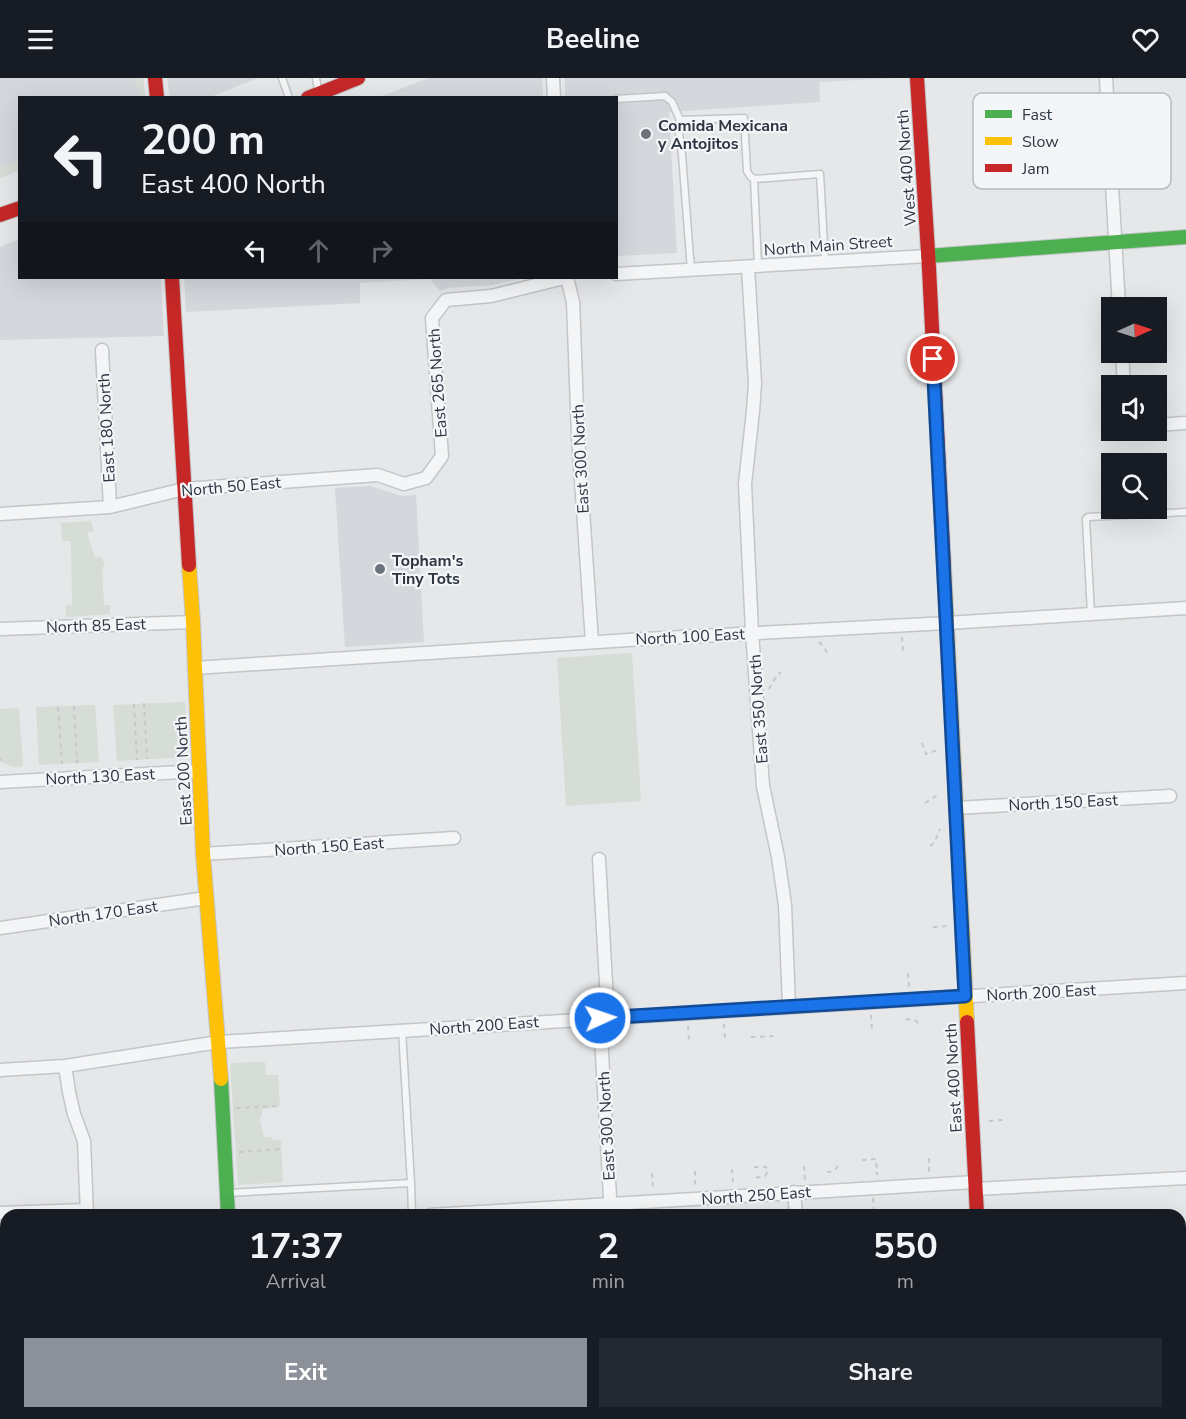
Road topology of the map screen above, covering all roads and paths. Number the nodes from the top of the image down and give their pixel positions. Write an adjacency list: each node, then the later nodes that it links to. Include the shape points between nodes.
1 (155, 78): 10 (street)
2 (282, 78): 11 (lane)
3 (316, 78): 9 (lane)
4 (358, 78): 9 (street)
5 (553, 78): 12 (street)
6 (917, 78): 21 (street, West 400 North)
7 (1106, 78): 8 (street)
8 (1107, 93)
9 (313, 95)
10 (157, 96)
11 (288, 96)
12 (554, 96)
13 (618, 99): 14 (lane, via 665,96)
14 (680, 120): 15 (lane, via 744,118 747,171); 24 (lane)
15 (754, 179): 22 (lane, via 820,174); 23 (lane)
16 (1111, 189): 20 (street)
17 (18, 209): 18 (street)
18 (0, 215)
19 (1186, 237): 20 (street, North Main Street)
20 (1114, 242): 21 (street, North Main Street); 29 (street)
21 (928, 256): 22 (street, North Main Street); 41 (street, East 400 North)
22 (825, 262): 23 (street, North Main Street)
23 (753, 267): 24 (street, North Main Street); 43 (street, East 350 North, via 753,411 745,484)
24 (691, 270): 25 (street, North Main Street)
25 (618, 274)
26 (172, 279): 34 (street, East 200 North)
27 (561, 279): 33 (street, East 265 North, via 491,296 446,300 432,318 442,456)
28 (565, 279): 46 (street, East 300 North, via 573,302)
29 (1118, 297)
30 (102, 350): 35 (street, East 180 North)
31 (1186, 423): 32 (street)
32 (1167, 424)
33 (426, 478): 34 (street, North 50 East, via 404,484 378,475)
34 (184, 489): 35 (street, North 50 East); 40 (street, East 200 North)
35 (110, 507): 37 (street, North 50 East)
36 (1186, 512): 39 (lane, via 1086,519)
37 (0, 514)
38 (1186, 608): 39 (street, North 100 East)
39 (1091, 614): 41 (street, North 100 East)
40 (193, 622): 42 (street, North 85 East); 49 (street, East 200 North)
41 (946, 623): 43 (street, North 100 East); 67 (street, East 400 North)
42 (0, 629)
43 (752, 633): 46 (street, North 100 East); 82 (street, East 350 North, via 763,786 785,905)
44 (902, 637): 47 (path)
45 (819, 641): 48 (path)
46 (592, 642): 49 (street, North 100 East)
47 (903, 651)
48 (828, 657)
49 (194, 668): 62 (street, East 200 North)
50 (781, 672): 51 (path)
51 (768, 690)
52 (144, 703): 58 (path)
53 (134, 704): 59 (path)
54 (74, 706): 60 (path)
55 (58, 707): 61 (path)
56 (922, 743): 57 (path, via 926,754)
57 (938, 750)
58 (147, 759)
59 (137, 760)
60 (77, 763)
61 (62, 764)
62 (200, 771): 63 (street, North 130 East); 71 (street, East 200 North)
63 (0, 782)
64 (940, 795): 66 (path)
65 (1170, 796): 67 (street, North 150 East)
66 (925, 803)
67 (955, 808): 80 (street, East 400 North)
68 (940, 829): 70 (path)
69 (454, 838): 71 (street, North 150 East)
70 (930, 846)
71 (203, 854): 73 (street, East 200 North)
72 (599, 859): 85 (street, East 300 North, via 607,1000)
73 (206, 898): 76 (street, North 170 East); 94 (street, East 200 North)
74 (948, 926): 75 (path)
75 (933, 927)
76 (0, 928)
77 (908, 973): 79 (path)
78 (1186, 983): 80 (street, North 200 East)
79 (909, 987)
80 (965, 996): 81 (street, North 200 East); 116 (street, East 400 North)
81 (870, 1002): 82 (street, North 200 East); 89 (path)
82 (789, 1006): 83 (street, North 200 East)
83 (723, 1011): 84 (street, North 200 East); 92 (path)
84 (687, 1013): 85 (street, North 200 East); 93 (path)
85 (600, 1018): 88 (street, North 200 East); 126 (street, East 300 North)
86 (906, 1019): 87 (path)
87 (921, 1026)
88 (402, 1030): 94 (street, North 200 East); 114 (lane)
89 (872, 1030)
90 (777, 1036): 91 (path)
91 (751, 1037)
92 (725, 1039)
93 (689, 1041)
94 (219, 1042): 95 (street, North 200 East); 118 (street, East 200 North)
95 (65, 1066): 96 (street, North 200 East); 123 (street, via 84,1140)
96 (0, 1070)
97 (280, 1106): 98 (path)
98 (233, 1108)
99 (989, 1120): 100 (path)
100 (1003, 1120)
101 (281, 1149): 102 (path)
102 (236, 1152)
103 (928, 1158): 115 (path)
104 (862, 1160): 117 (path, via 876,1159)
105 (839, 1162): 110 (path, via 835,1170)
106 (804, 1166): 119 (path)
107 (754, 1167): 112 (path, via 765,1167 768,1171 765,1176)
108 (732, 1169): 120 (path)
109 (695, 1171): 121 (path)
110 (827, 1172)
111 (652, 1173): 122 (path)
112 (754, 1178)
113 (1186, 1178): 116 (street, North 250 East)
114 (411, 1183): 118 (lane); 125 (lane)
115 (930, 1184): 116 (street, North 250 East); 117 (street, North 250 East)
116 (975, 1185): 129 (street, East 400 North)
117 (878, 1187): 119 (street, North 250 East)
118 (227, 1192): 124 (street, East 200 North)
119 (800, 1192): 120 (street, North 250 East); 128 (street)
120 (734, 1196): 121 (street, North 250 East)
121 (696, 1198): 122 (street, North 250 East)
122 (654, 1201): 127 (street, North 250 East)
123 (86, 1209)
124 (228, 1209)
125 (412, 1209)
126 (611, 1209)
127 (616, 1209)
128 (797, 1209)
129 (977, 1209)

